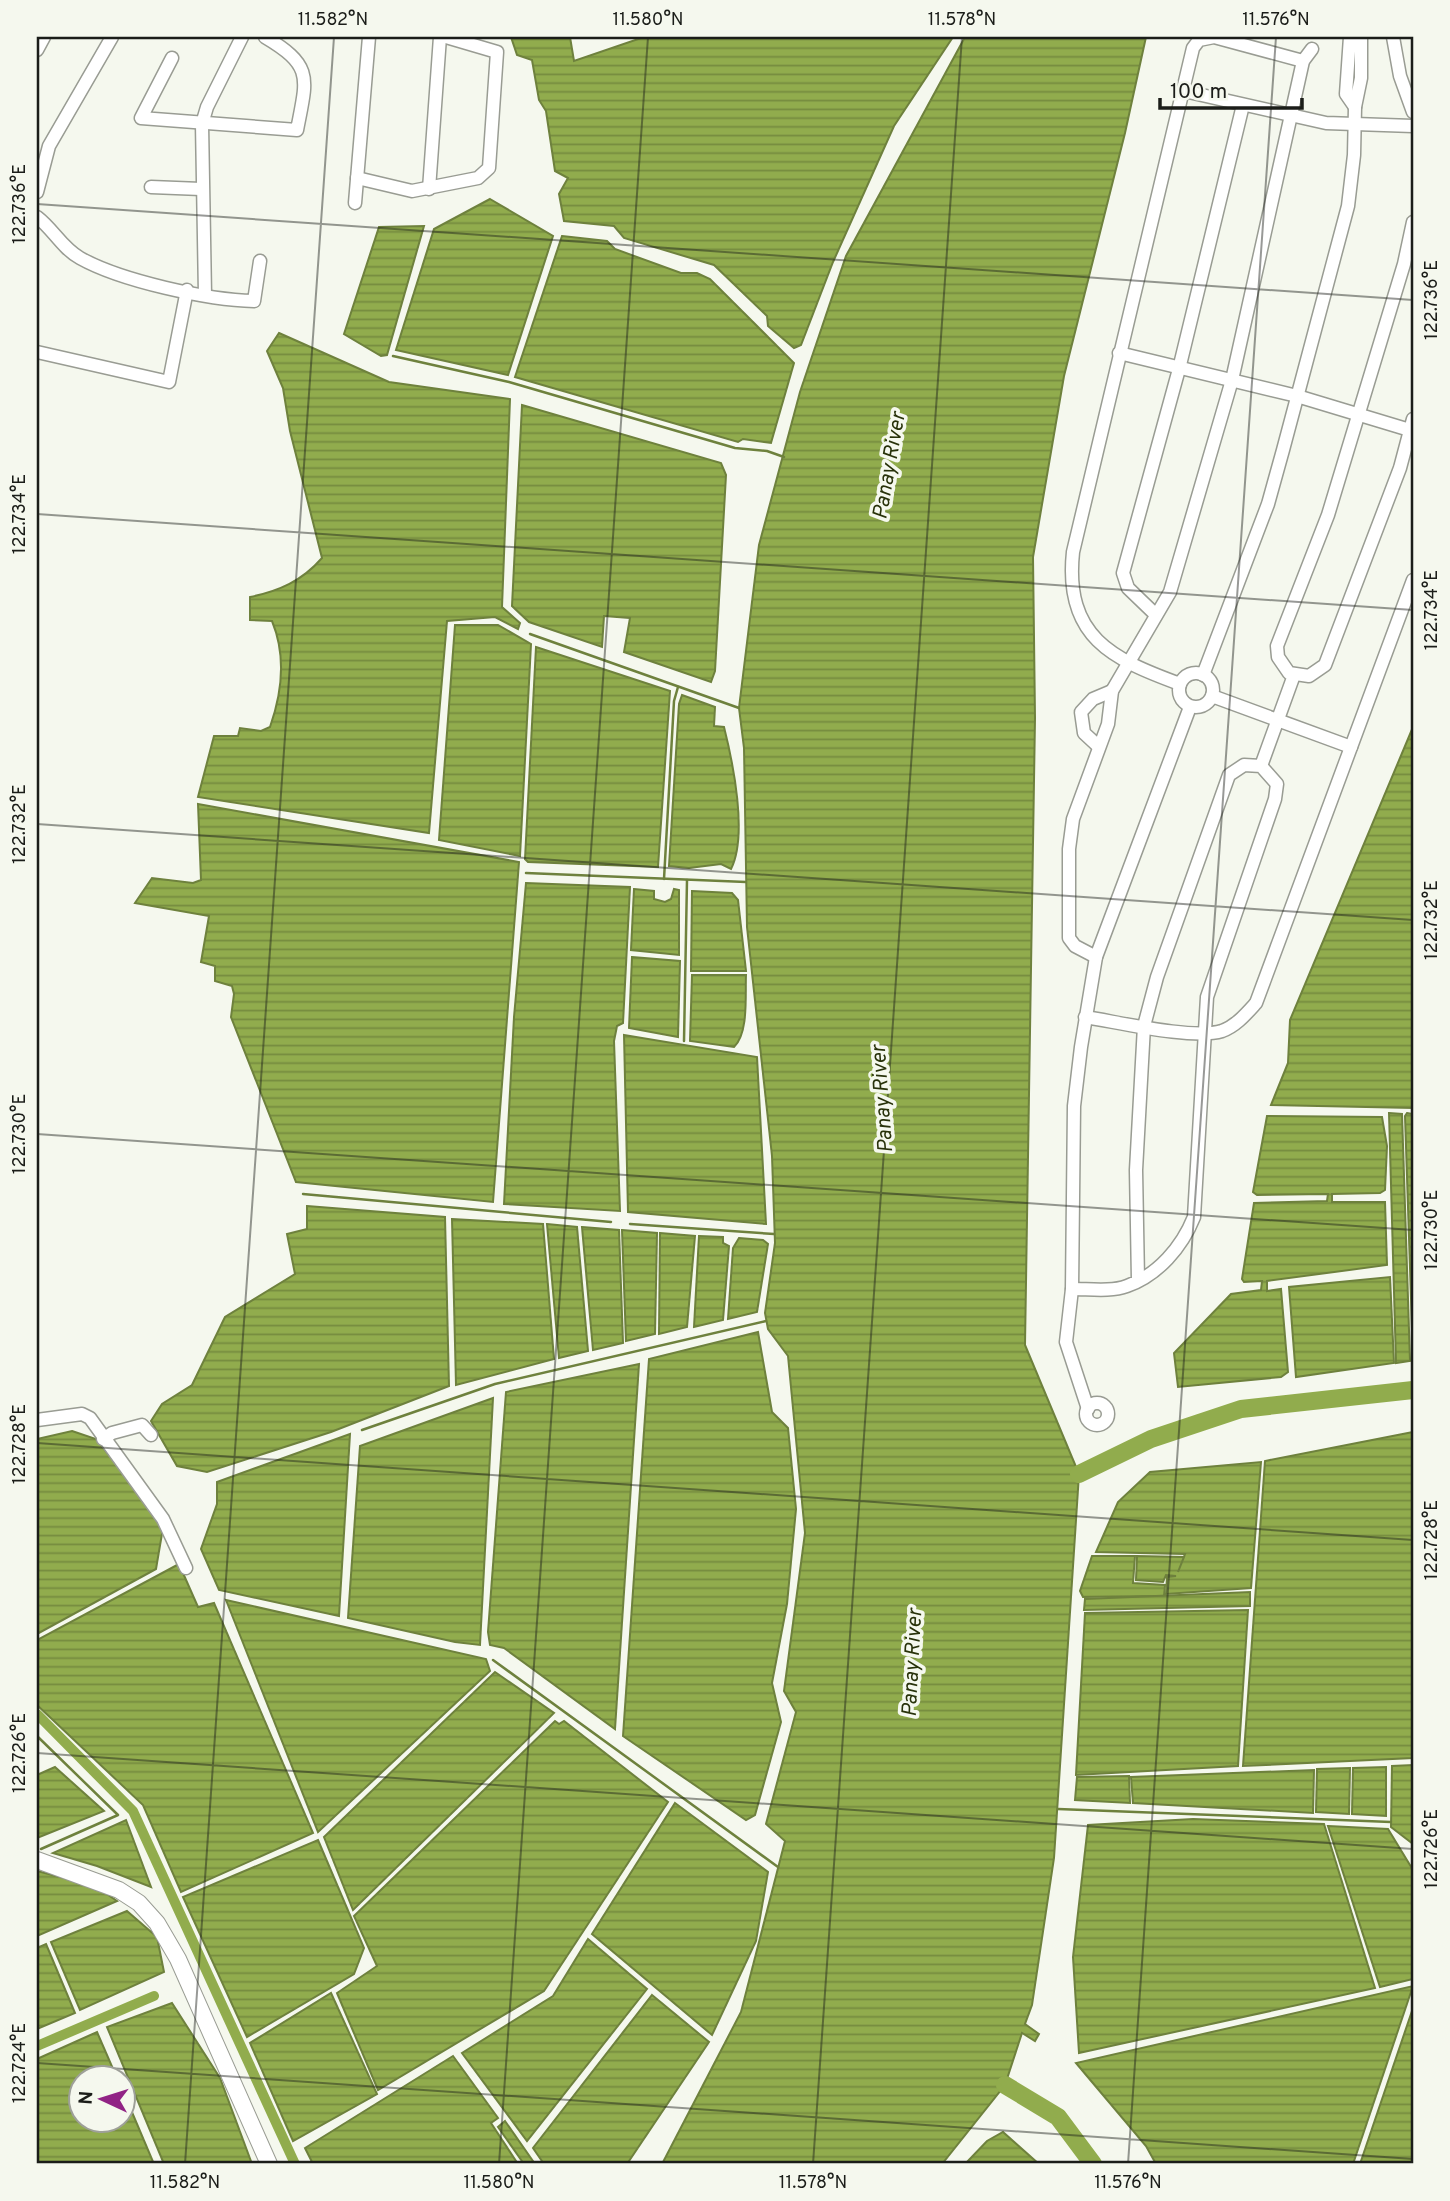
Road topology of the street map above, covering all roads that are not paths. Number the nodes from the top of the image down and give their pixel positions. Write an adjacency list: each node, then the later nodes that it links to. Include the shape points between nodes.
1 (44, 37): 12 (street)
2 (112, 37): 27 (street, via 49,146)
3 (242, 37): 20 (street)
4 (265, 37): 20 (street, via 293,54 303,71 305,90 298,131)
5 (369, 37): 23 (street)
6 (440, 37): 26 (street)
7 (446, 37): 26 (street, via 496,52 489,168 478,178)
8 (1350, 37): 17 (street, via 1346,93)
9 (1361, 37): 17 (street, via 1361,78)
10 (1393, 37): 18 (street, via 1399,76)
11 (1312, 49): 14 (street)
12 (37, 50)
13 (172, 58): 20 (street, via 141,118)
14 (1303, 61): 15 (street, via 1205,38 1193,48); 19 (street)
15 (1184, 91): 16 (street); 35 (street)
16 (1243, 105): 19 (street); 36 (street)
17 (1355, 107): 21 (street)
18 (1413, 112)
19 (1292, 117): 21 (street); 37 (street)
20 (202, 124): 25 (street)
21 (1355, 125): 22 (street); 38 (street, via 1348,206)
22 (1413, 126)
23 (357, 178): 26 (street, via 412,191); 28 (street)
24 (151, 187): 25 (street)
25 (201, 189): 33 (street)
26 (429, 189)
27 (37, 192)
28 (355, 203)
29 (37, 217): 32 (street, via 80,258 137,279)
30 (1413, 222): 39 (street)
31 (260, 261): 33 (street, via 254,301)
32 (187, 290): 33 (street); 34 (street, via 169,382)
33 (205, 295)
34 (37, 352)
35 (1119, 353): 36 (street); 43 (street, via 1071,569 1076,604 1086,625)
36 (1179, 369): 37 (street); 42 (street, via 1124,573 1128,588)
37 (1232, 380): 38 (street); 42 (street, via 1170,592)
38 (1297, 396): 39 (street); 44 (street, via 1268,504)
39 (1358, 413): 40 (street); 45 (street, via 1328,515 1277,646 1282,665)
40 (1412, 427): 45 (street, via 1325,665 1309,676)
41 (1413, 580): 52 (street)
42 (1156, 615): 43 (street)
43 (1127, 665): 46 (street); 47 (street)
44 (1203, 674): 46 (street, via 1192,674); 48 (street, via 1213,686)
45 (1294, 674): 50 (street)
46 (1180, 684): 49 (street, via 1180,695)
47 (1112, 691): 51 (street, via 1108,724); 51 (street, via 1093,699 1081,712 1084,733)
48 (1212, 696): 49 (street, via 1206,705); 50 (street)
49 (1191, 707): 54 (street)
50 (1278, 722): 52 (street); 53 (street)
51 (1098, 746): 54 (street, via 1073,819 1069,849 1069,938)
52 (1351, 747): 57 (street, via 1263,990 1236,1024)
53 (1261, 766): 56 (street, via 1244,765 1229,775); 57 (street, via 1277,784 1275,799 1213,972)
54 (1096, 957): 55 (street)
55 (1085, 1017): 56 (street); 59 (street, via 1074,1106)
56 (1144, 1026): 57 (street); 58 (street, via 1136,1170)
57 (1202, 1034): 58 (street, via 1194,1217 1178,1247)
58 (1138, 1280): 59 (street, via 1108,1290)
59 (1072, 1289): 60 (street, via 1066,1342)
60 (1088, 1409)
61 (37, 1420): 63 (street, via 82,1413)
62 (151, 1435): 63 (street, via 142,1425)
63 (103, 1439): 64 (street, via 163,1520)
64 (186, 1568)
65 (37, 1860): 66 (main road, via 119,1890 157,1923 178,1959)
66 (269, 2164)

